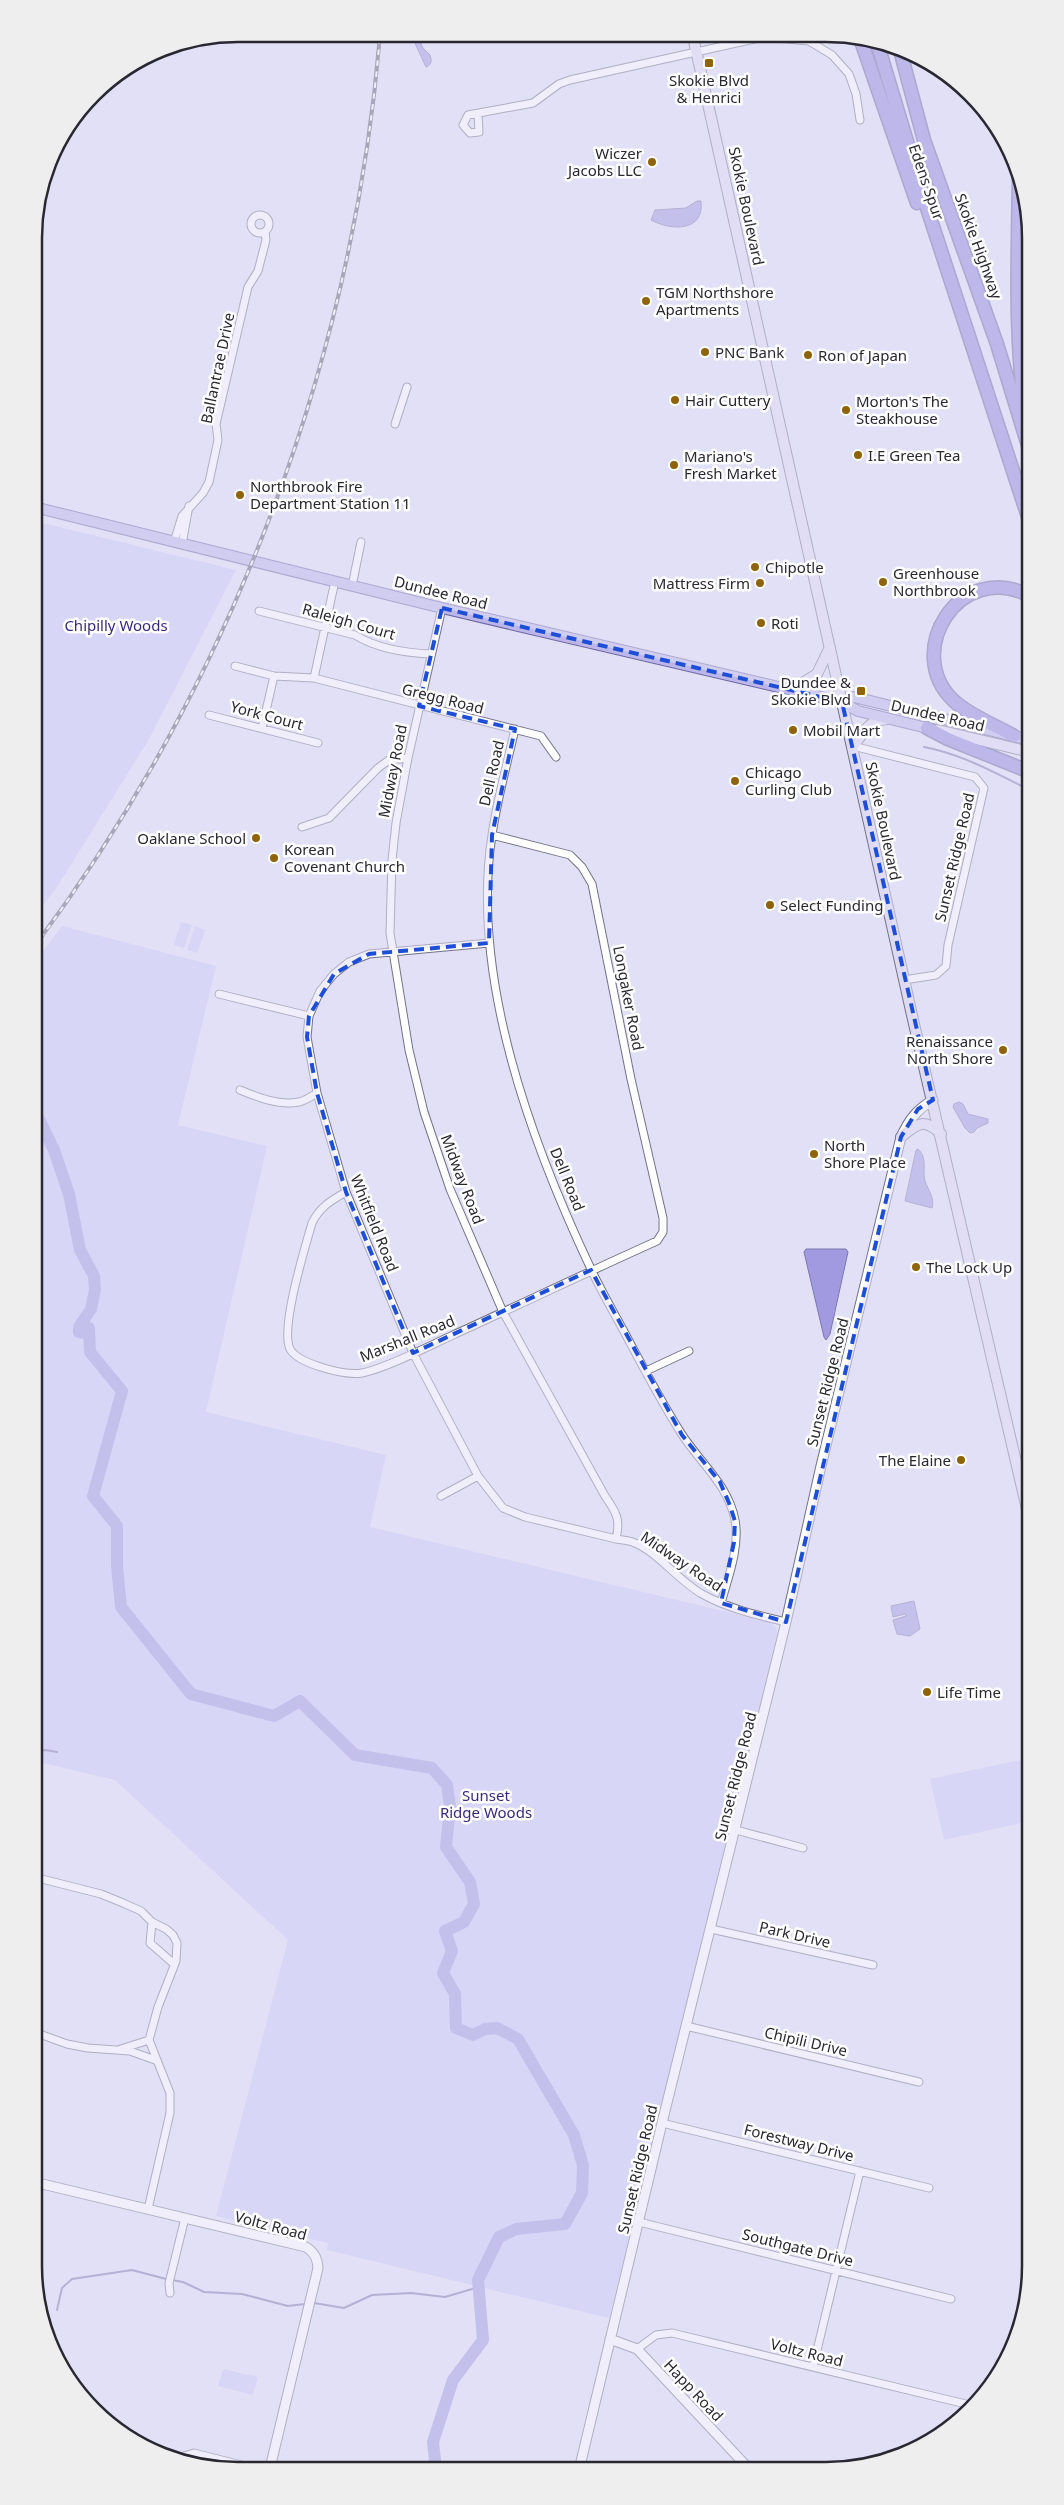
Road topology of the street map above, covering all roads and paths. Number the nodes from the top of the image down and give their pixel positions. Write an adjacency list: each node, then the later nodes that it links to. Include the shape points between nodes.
1 (695, 42): 6 (main road, Skokie Boulevard)
2 (742, 42): 6 (street)
3 (811, 42): 9 (street, via 832,55 849,74)
4 (863, 46): 12 (highway, Edens Spur, via 935,256)
5 (879, 50): 12 (highway)
6 (697, 52): 8 (street, via 570,80 533,103); 27 (main road, Skokie Boulevard)
7 (902, 58): 16 (highway, Skokie Highway, via 924,140)
8 (478, 114)
9 (860, 120)
10 (1019, 209): 14 (highway, via 1017,317)
11 (264, 232): 20 (street, Ballantrae Drive, via 266,240 258,271 248,287 216,424 218,440 209,482 182,516)
12 (969, 334): 17 (highway)
13 (407, 387): 15 (street)
14 (1022, 392)
15 (395, 424)
16 (1022, 427)
17 (1022, 498)
18 (42, 509): 20 (main road, Dundee Road)
19 (361, 542): 22 (street)
20 (178, 543): 21 (main road, Dundee Road)
21 (335, 581): 22 (main road, Dundee Road); 26 (street)
22 (352, 586): 24 (main road, Dundee Road)
23 (1022, 591): 40 (highway, via 996,586 959,600 947,613 938,632 934,656 940,680 954,701)
24 (442, 608): 28 (street, Midway Road); 32 (main road, Dundee Road)
25 (259, 611): 26 (street, Raleigh Court)
26 (326, 627): 28 (street, Raleigh Court, via 355,634 366,642); 31 (street)
27 (830, 647): 32 (main road, via 817,674); 33 (main road, Skokie Boulevard)
28 (431, 654): 34 (street, Midway Road)
29 (235, 666): 30 (street, Gregg Road)
30 (274, 676): 31 (street, Gregg Road); 37 (street)
31 (314, 678): 34 (street, Gregg Road)
32 (791, 690): 33 (main road, Dundee Road)
33 (842, 702): 36 (main road, Dundee Road, via 858,711); 40 (main road, Dundee Road, via 854,697); 43 (main road, Skokie Boulevard)
34 (420, 706): 39 (street, Gregg Road); 46 (street, Midway Road)
35 (209, 715): 37 (street, York Court)
36 (888, 718): 38 (main road, Dundee Road); 43 (main road, via 869,725)
37 (262, 728): 42 (street, York Court)
38 (927, 728): 44 (main road, Dundee Road); 47 (highway)
39 (515, 730): 45 (street, Gregg Road, via 541,736); 49 (street, Dell Road)
40 (1014, 736): 41 (main road, Dundee Road)
41 (1022, 738)
42 (318, 743)
43 (853, 746): 52 (main road, Skokie Boulevard); 52 (street, Sunset Ridge Road, via 975,777 984,788 948,944 946,966 936,975)
44 (1022, 750)
45 (556, 757)
46 (408, 758): 48 (street, via 390,760 329,818); 51 (street, Midway Road, via 392,860 390,933)
47 (1022, 769)
48 (302, 826)
49 (492, 835): 50 (street, Dell Road, via 488,883); 61 (street, Longaker Road, via 570,856 582,867 592,884 663,1218)
50 (490, 943): 51 (street, Whitfield Road); 62 (street, Dell Road, via 509,1050 531,1125)
51 (393, 951): 54 (street, Whitfield Road, via 369,954 349,962 320,992); 63 (street, Midway Road, via 409,1050 424,1112 450,1189)
52 (904, 980): 57 (main road, Skokie Boulevard)
53 (219, 994): 54 (street)
54 (309, 1016): 56 (street, Whitfield Road, via 307,1037)
55 (240, 1090): 56 (street, via 260,1098 291,1102 299,1102)
56 (317, 1093): 60 (street, Whitfield Road)
57 (933, 1100): 58 (main road, Skokie Boulevard); 59 (street, Sunset Ridge Road, via 918,1109)
58 (940, 1134): 59 (main road, via 929,1124 922,1123); 68 (main road, Skokie Boulevard)
59 (901, 1137): 72 (street, Sunset Ridge Road)
60 (346, 1192): 65 (street, Whitfield Road); 65 (street, Marshall Road, via 319,1210 312,1223 288,1317 289,1348 297,1359 351,1374)
61 (663, 1232): 62 (street, Marshall Road, via 657,1241)
62 (591, 1270): 63 (street, Marshall Road); 66 (street, Dell Road)
63 (503, 1312): 65 (street, Marshall Road); 70 (street, Midway Road, via 617,1513 620,1524)
64 (690, 1351): 66 (street)
65 (413, 1353): 67 (street, Whitfield Road)
66 (646, 1371): 71 (street, Dell Road, via 682,1435 720,1482 735,1521 732,1562)
67 (478, 1476): 69 (street); 70 (street, Whitfield Road, via 503,1508 525,1518)
68 (1022, 1488)
69 (441, 1496)
70 (616, 1539): 71 (street, Midway Road, via 635,1543 650,1552 682,1580)
71 (721, 1604): 72 (street, Midway Road)
72 (786, 1622): 73 (street, Sunset Ridge Road)
73 (736, 1830): 74 (street); 77 (street, Sunset Ridge Road)
74 (803, 1848)
75 (42, 1879): 76 (street, via 100,1894 141,1912)
76 (152, 1922): 78 (street, via 150,1943); 78 (street, via 173,1935 178,1952)
77 (711, 1929): 79 (street, Park Drive); 80 (street, Sunset Ridge Road)
78 (174, 1964): 82 (street)
79 (873, 1965)
80 (686, 2026): 85 (street, Chipili Drive); 86 (street, Sunset Ridge Road)
81 (42, 2035): 83 (street, via 88,2048)
82 (149, 2040): 83 (street); 84 (street)
83 (120, 2050): 84 (street)
84 (155, 2060): 90 (street, via 170,2093 170,2113)
85 (919, 2082)
86 (662, 2123): 87 (street, Forestway Drive); 92 (street, Sunset Ridge Road)
87 (860, 2171): 89 (street, Forestway Drive); 93 (street)
88 (42, 2184): 90 (street, Voltz Road)
89 (929, 2188)
90 (148, 2209): 91 (street, Voltz Road)
91 (185, 2218): 94 (street, via 169,2284); 102 (street, Voltz Road, via 306,2247 317,2257 318,2268)
92 (639, 2222): 93 (street, Southgate Drive); 96 (street, Sunset Ridge Road)
93 (836, 2271): 95 (street, Southgate Drive); 98 (street)
94 (170, 2294)
95 (951, 2299)
96 (610, 2339): 97 (street, Happ Road); 103 (street, Sunset Ridge Road)
97 (637, 2349): 98 (street, Voltz Road, via 656,2335 672,2333); 104 (street, Happ Road)
98 (813, 2367): 99 (street, Voltz Road)
99 (965, 2404)
100 (186, 2455): 101 (street, via 194,2453)
101 (229, 2462)
102 (271, 2462)
103 (581, 2462)
104 (743, 2462)

